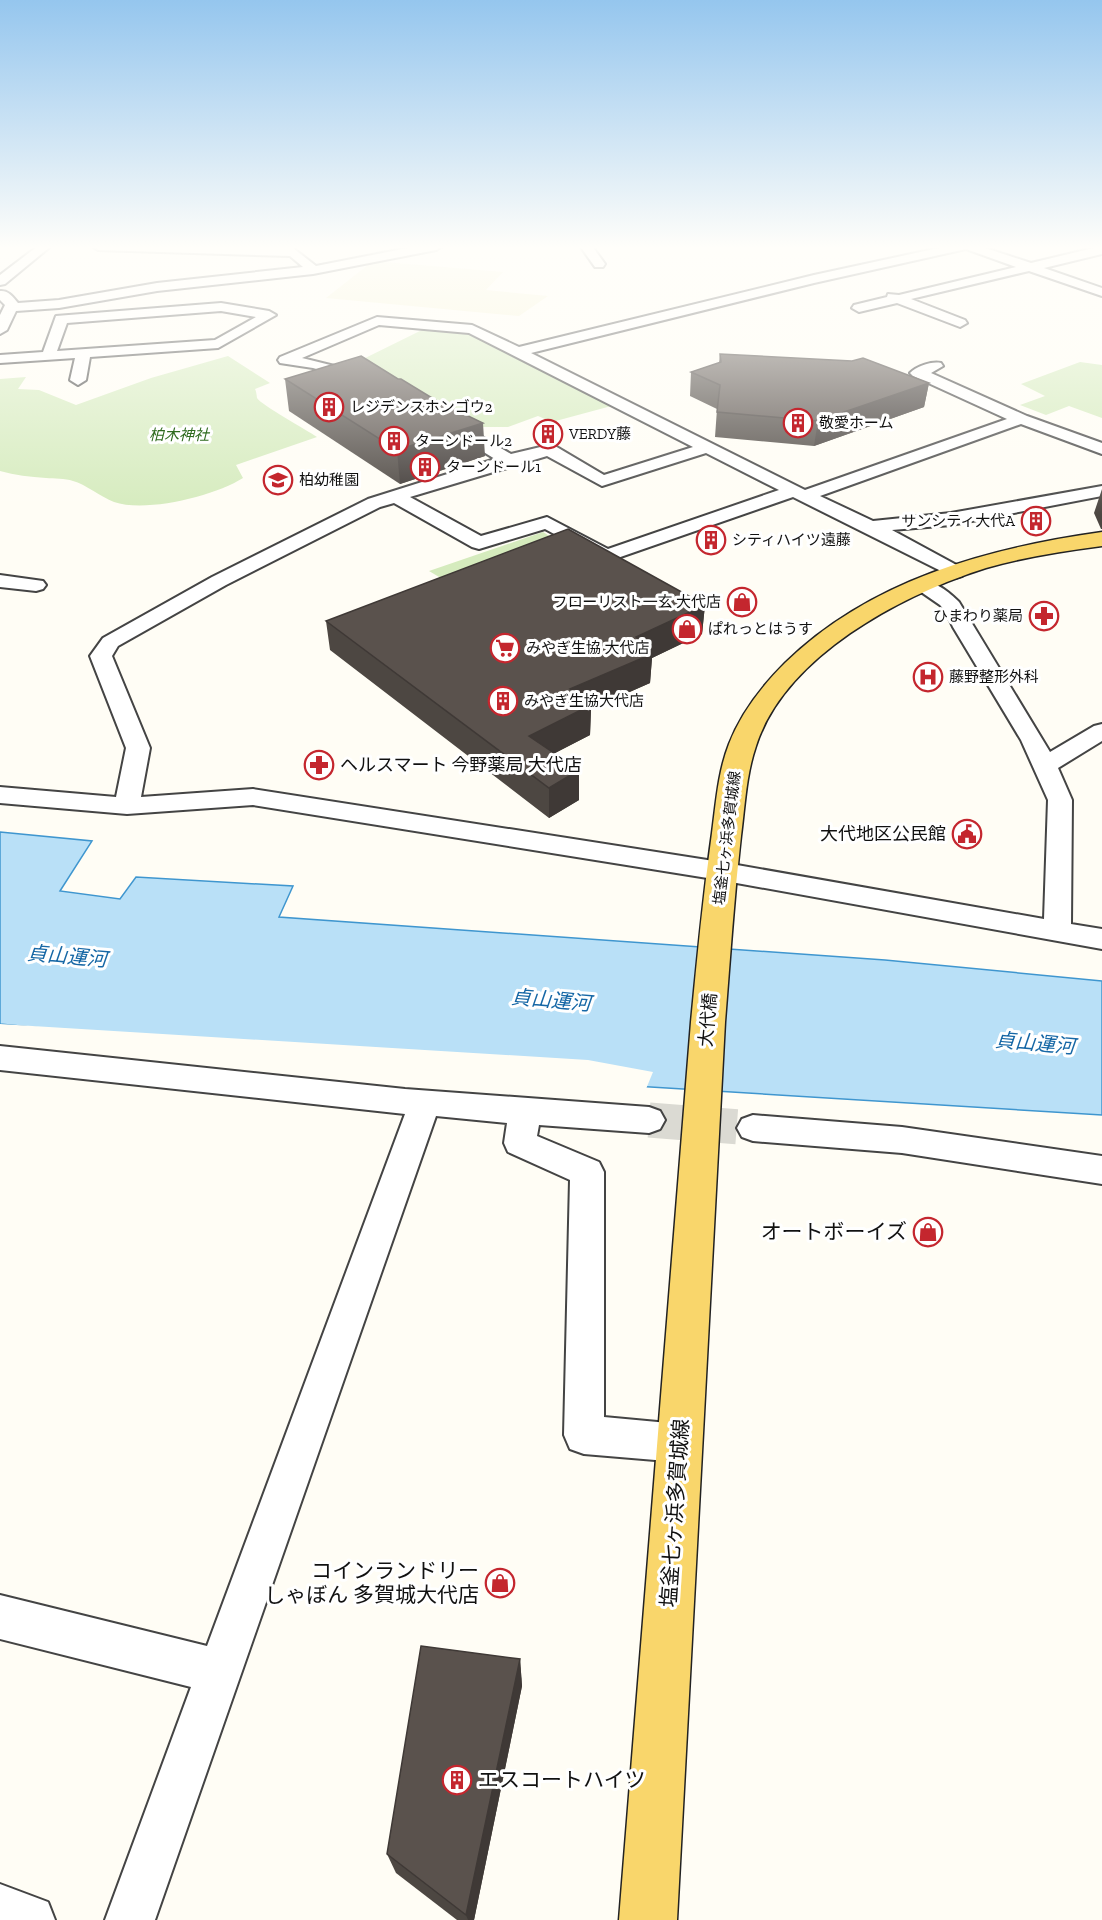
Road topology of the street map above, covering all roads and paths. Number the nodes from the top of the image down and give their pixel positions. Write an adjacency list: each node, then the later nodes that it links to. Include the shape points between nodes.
1 (56, 336): 8 (street)
2 (233, 336): 6 (street, via 218,344)
3 (343, 336): 12 (street, via 285,360)
4 (485, 336): 7 (street)
5 (585, 336): 7 (street)
6 (84, 352): 8 (street); 11 (street)
7 (517, 352): 15 (street)
8 (50, 354): 9 (street)
9 (0, 359)
10 (936, 366): 14 (street, via 918,373)
11 (78, 380)
12 (376, 382)
13 (441, 419): 17 (street)
14 (1022, 419): 16 (street); 19 (street)
15 (709, 447): 17 (street, via 602,481 549,450); 19 (street)
16 (1102, 449)
17 (509, 460): 20 (street)
18 (1102, 491): 21 (street, via 951,519)
19 (799, 493): 20 (street, via 606,556 547,523 479,543); 21 (street)
20 (396, 496): 30 (street, via 374,503 219,581 110,642 101,656 138,748)
21 (871, 527): 23 (street)
22 (1102, 539): 23 (main road, 塩釜七ヶ浜多賀城線, via 1012,554)
23 (955, 572): 26 (main road, 塩釜七ヶ浜多賀城線)
24 (0, 581): 25 (street)
25 (36, 585)
26 (921, 585): 28 (street, via 946,598 958,613); 31 (main road, 塩釜七ヶ浜多賀城線, via 837,633 793,668 771,693 751,725 734,771)
27 (1102, 731): 28 (street)
28 (1044, 765): 32 (street, via 1060,800)
29 (0, 795): 30 (street)
30 (127, 806): 31 (street, via 253,797)
31 (720, 871): 32 (street); 33 (main road, 塩釜七ヶ浜多賀城線)
32 (1057, 932): 34 (street)
33 (716, 933): 37 (main road, 大代橋)
34 (1102, 939)
35 (0, 1058): 36 (street)
36 (424, 1104): 38 (street); 44 (street)
37 (701, 1107): 42 (main road, 塩釜七ヶ浜多賀城線)
38 (524, 1113): 39 (street); 42 (street, via 520,1143 587,1172 584,1435)
39 (649, 1120)
40 (753, 1128): 41 (street, via 902,1140)
41 (1102, 1170)
42 (680, 1443): 48 (main road, 塩釜七ヶ浜多賀城線)
43 (0, 1617): 44 (street)
44 (219, 1672): 47 (street)
45 (0, 1909): 46 (street)
46 (30, 1920)
47 (130, 1920)
48 (648, 1920)

